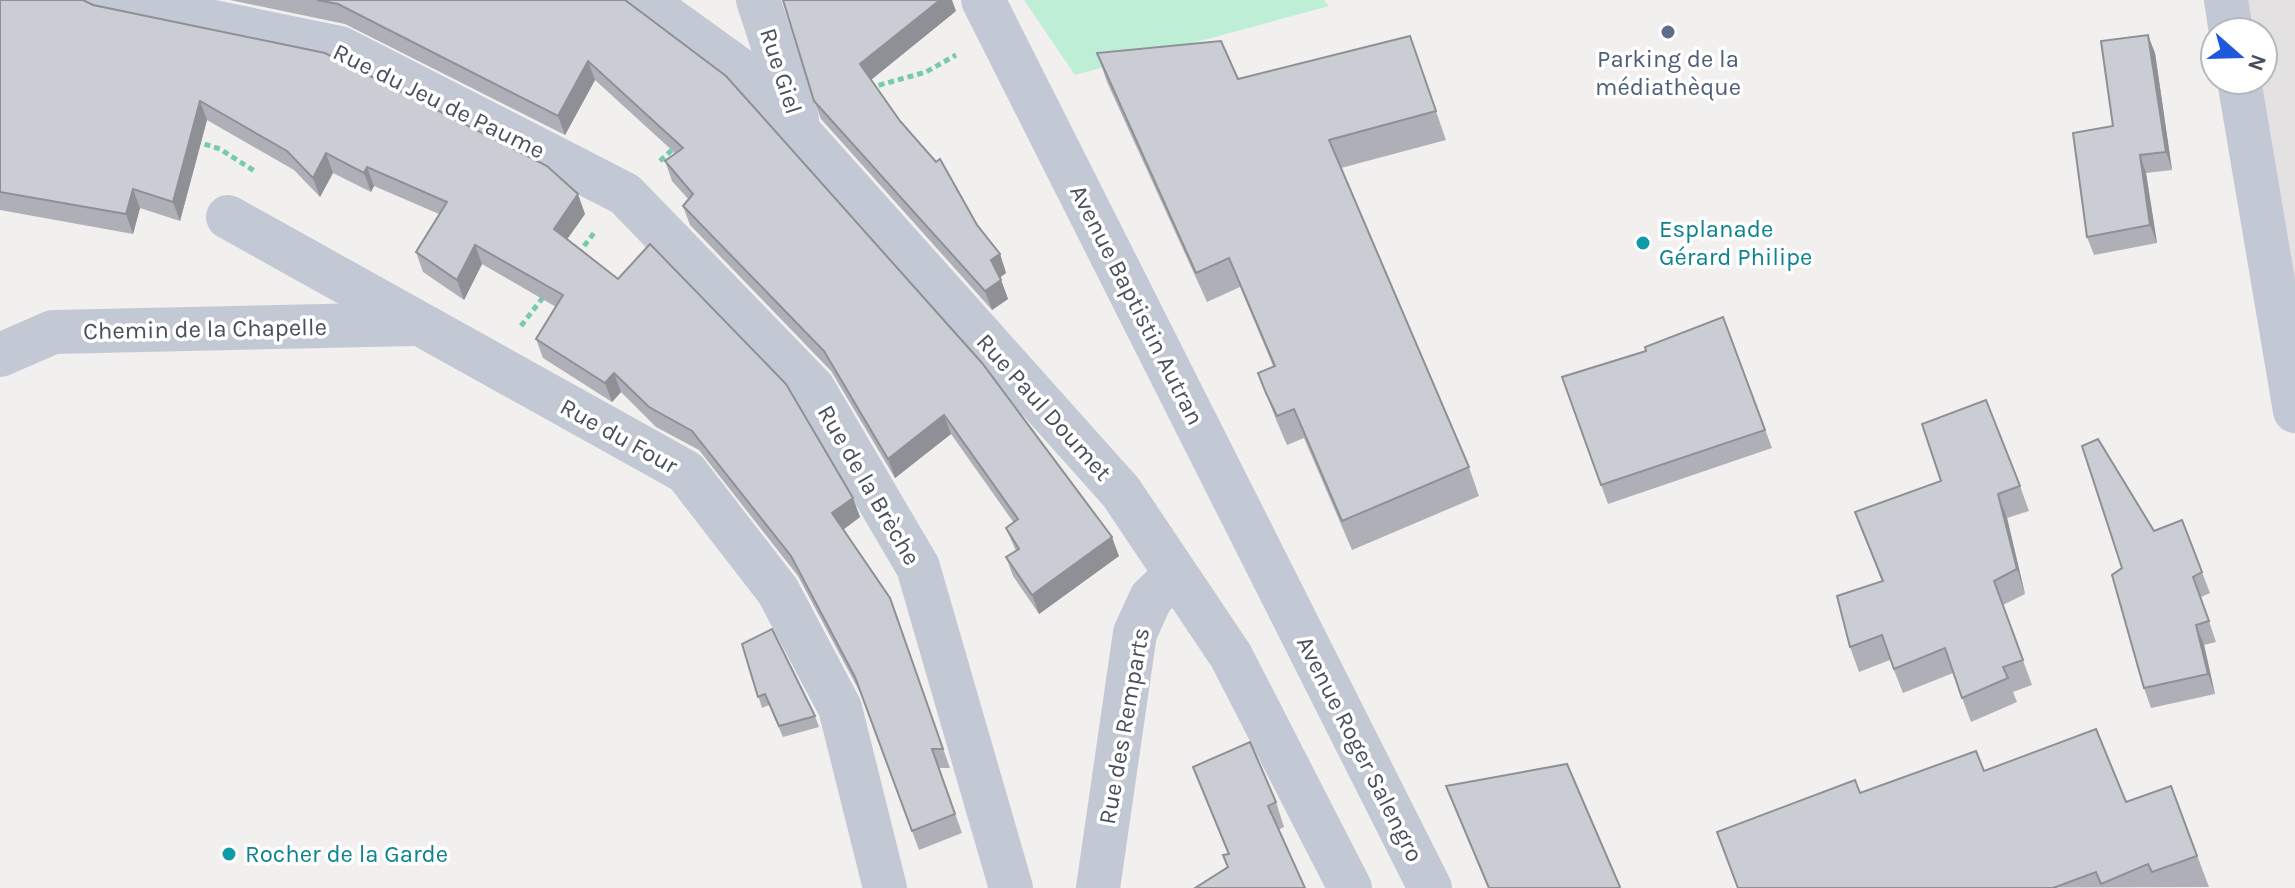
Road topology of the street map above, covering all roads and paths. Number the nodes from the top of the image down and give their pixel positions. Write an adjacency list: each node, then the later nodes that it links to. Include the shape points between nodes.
1 (106, 0): 10 (street, Rue du Jeu de Paume, via 340,48)
2 (643, 0): 9 (street, Rue Paul Doumet, via 750,77)
3 (758, 0): 9 (street, Rue Giel)
4 (983, 0): 19 (street, Avenue Baptistin Autran)
5 (959, 53): 6 (path, via 926,72)
6 (863, 90)
7 (2242, 96): 17 (street)
8 (682, 141): 10 (path)
9 (805, 142): 18 (street, Rue Paul Doumet, via 1121,492)
10 (625, 194): 12 (path); 21 (street, Rue de la Brèche, via 813,388 918,567)
11 (228, 217): 14 (street, Rue du Four)
12 (574, 258)
13 (546, 294): 16 (path, via 517,331)
14 (414, 324): 15 (street, Chemin de la Chapelle, via 53,332); 16 (street, Rue du Four)
15 (0, 355)
16 (542, 394): 20 (street, Rue du Four, via 686,472 778,591 840,708)
17 (2295, 411)
18 (1174, 576): 22 (street, Rue des Remparts, via 1151,598 1135,633); 23 (street, Rue Paul Doumet, via 1231,656)
19 (1291, 611): 24 (street, Avenue Roger Salengro)
20 (885, 888)
21 (1011, 888)
22 (1098, 888)
23 (1350, 888)
24 (1430, 888)

